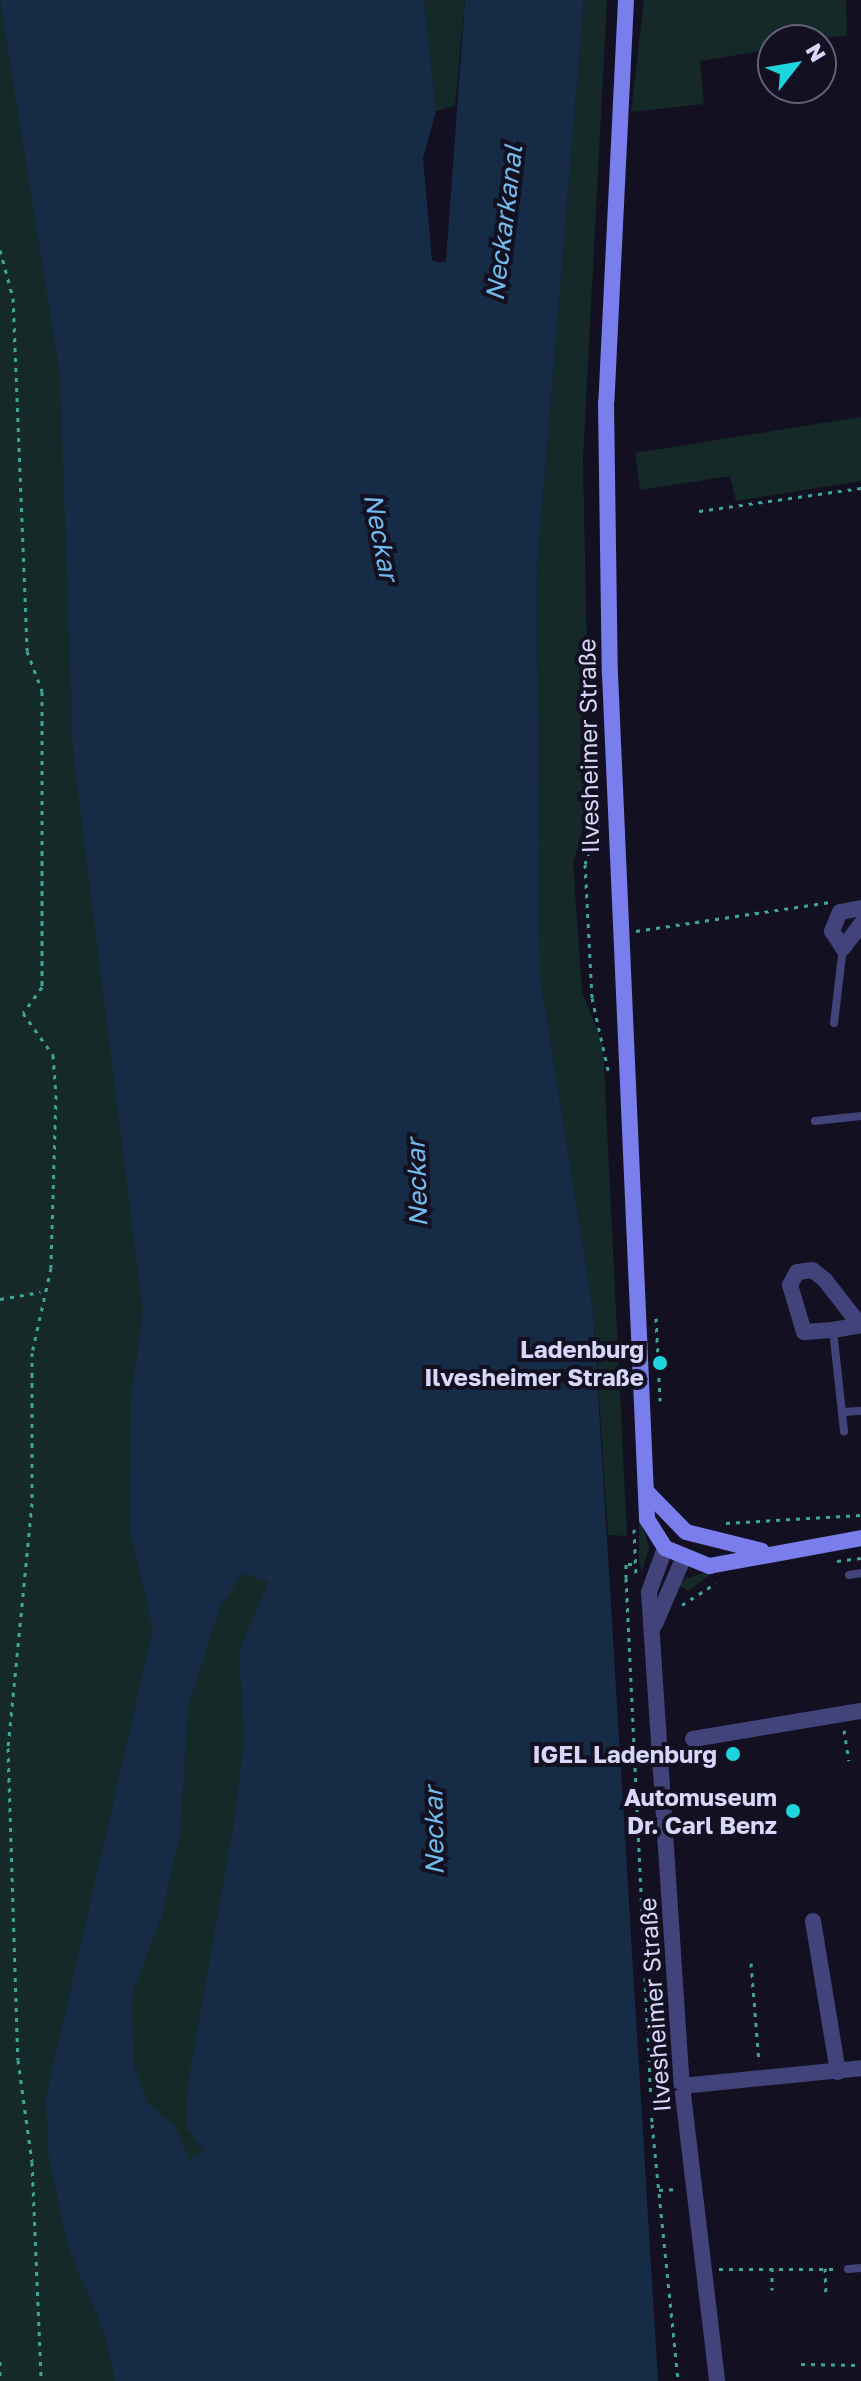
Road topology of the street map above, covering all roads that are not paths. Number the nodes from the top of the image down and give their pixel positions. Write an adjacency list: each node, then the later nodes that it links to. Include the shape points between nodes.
1 (626, 0): 13 (main road, Ilvesheimer Straße, via 606,402 610,674)
2 (861, 908): 4 (street, via 840,912 832,931)
3 (861, 924): 4 (street)
4 (843, 948): 5 (lane)
5 (834, 1023)
6 (861, 1116): 7 (lane)
7 (815, 1121)
8 (861, 1325): 9 (street); 9 (street, via 825,1280 812,1270 797,1272 790,1285 795,1318 804,1332)
9 (833, 1330): 11 (lane)
10 (861, 1411): 11 (lane)
11 (842, 1412): 12 (lane)
12 (844, 1431)
13 (645, 1490): 14 (main road); 16 (main road, Ilvesheimer Straße, via 647,1519)
14 (686, 1532): 16 (main road); 17 (main road); 18 (main road, Ilvesheimer Straße)
15 (861, 1538): 17 (main road)
16 (665, 1548): 18 (main road); 21 (street, Ilvesheimer Straße, via 650,1582)
17 (767, 1552): 18 (main road, via 723,1565)
18 (683, 1559): 21 (street, Ilvesheimer Straße)
19 (861, 1573): 20 (lane)
20 (849, 1575)
21 (655, 1625): 27 (street, Ilvesheimer Straße)
22 (861, 1711): 23 (street)
23 (693, 1739)
24 (813, 1921): 26 (street)
25 (861, 2068): 26 (street)
26 (838, 2072): 27 (street)
27 (682, 2086): 30 (street, Ilvesheimer Straße)
28 (861, 2268): 29 (lane)
29 (848, 2269)
30 (717, 2381)

